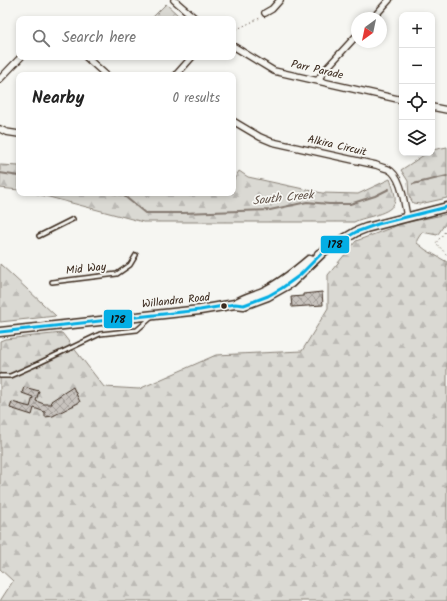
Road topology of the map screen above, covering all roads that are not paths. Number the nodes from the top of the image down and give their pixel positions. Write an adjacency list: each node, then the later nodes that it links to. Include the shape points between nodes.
1 (174, 0): 6 (street)
2 (280, 0): 5 (street)
3 (389, 0): 4 (street)
4 (378, 12)
5 (265, 13)
6 (193, 16)
7 (351, 42): 15 (street)
8 (236, 48): 15 (street, Parr Parade, via 274,70)
9 (18, 60): 14 (street)
10 (89, 60): 12 (street)
11 (189, 60): 13 (street)
12 (103, 72)
13 (179, 72)
14 (0, 79)
15 (318, 80): 16 (street, Parr Parade)
16 (399, 99)
17 (435, 108): 18 (street)
18 (447, 110)
19 (236, 123): 23 (street, Alkira Circuit, via 272,142 389,170 400,183)
20 (0, 130): 21 (street)
21 (16, 134)
22 (447, 208): 23 (main road, Willandra Road)
23 (407, 217): 28 (main road, Willandra Road, via 366,228 345,238 324,251 300,275 268,296 244,305)
24 (73, 219): 25 (lane)
25 (39, 236)
26 (136, 255): 27 (lane, Mid Way, via 124,271 117,274)
27 (52, 282)
28 (155, 314): 29 (main road, Willandra Road); 30 (lane, via 137,330 100,334 10,376)
29 (0, 332)
30 (0, 376)

